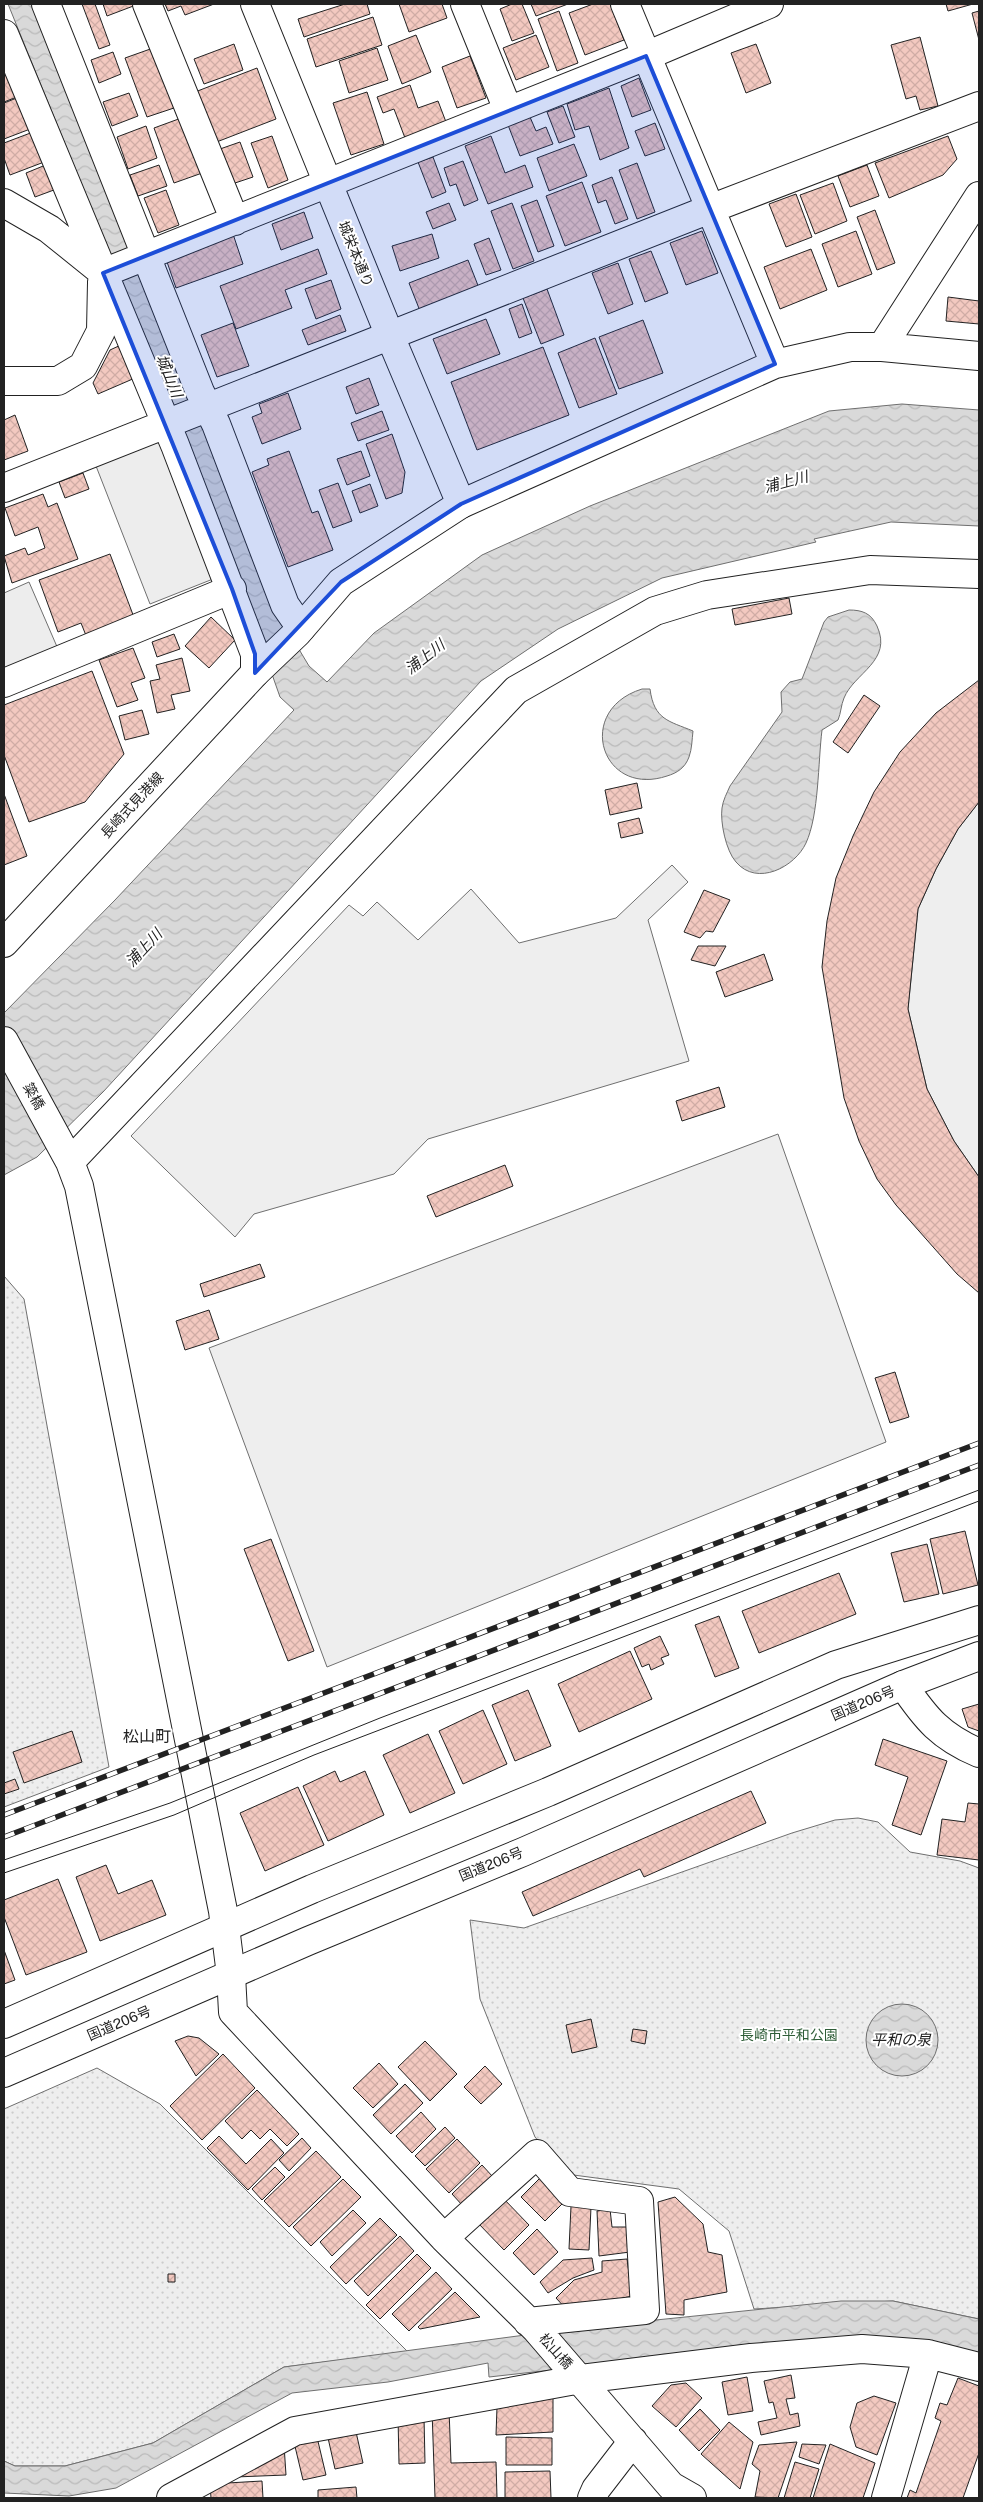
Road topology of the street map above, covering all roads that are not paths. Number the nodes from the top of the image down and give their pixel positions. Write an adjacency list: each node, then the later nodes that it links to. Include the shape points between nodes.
1 (46, 4): 16 (main road)
2 (147, 4): 15 (main road)
3 (255, 4): 11 (main road, 城栄本通り)
4 (465, 4): 10 (main road)
5 (625, 4): 8 (main road)
6 (758, 6): 8 (main road)
7 (4, 34): 17 (main road)
8 (646, 56): 10 (main road); 14 (main road)
9 (979, 106): 14 (main road)
10 (508, 110): 11 (main road)
11 (326, 182): 15 (main road); 18 (main road, 城栄本通り)
12 (979, 196): 19 (main road)
13 (4, 203): 17 (main road, via 49,229)
14 (710, 209): 18 (main road); 21 (main road)
15 (235, 221): 16 (main road)
16 (147, 257): 17 (main road); 23 (main road)
17 (103, 273): 22 (main road, via 101,331 83,366 58,381); 24 (main road)
18 (390, 336): 23 (main road); 26 (main road, 城栄本通り)
19 (882, 347): 20 (main road); 21 (main road, via 850,347)
20 (979, 356)
21 (775, 364): 26 (main road)
22 (4, 381)
23 (208, 408): 24 (main road); 29 (main road, via 285,605)
24 (166, 424): 25 (main road); 28 (main road)
25 (4, 488)
26 (461, 504): 29 (main road, via 341,582)
27 (979, 574): 34 (main road, via 870,570 707,595 655,611 516,690)
28 (232, 589): 30 (main road); 31 (main road)
29 (299, 630): 30 (main road, 長崎式見港線)
30 (259, 671): 32 (main road, 長崎式見港線)
31 (4, 683)
32 (4, 943)
33 (4, 1042): 34 (main road, 簗橋)
34 (67, 1156): 39 (main road, 簗橋, via 79,1186)
35 (979, 1620): 39 (main road, via 836,1664 548,1792)
36 (979, 1656): 37 (main road, 国道206号)
37 (904, 1685): 38 (main road, via 926,1718 957,1744); 40 (main road, 国道206号)
38 (979, 1753)
39 (226, 1928): 40 (main road, 松山橋); 41 (main road)
40 (231, 1975): 42 (main road, 国道206号); 43 (main road, 松山橋, via 233,2012)
41 (4, 2024)
42 (4, 2073)
43 (444, 2238): 44 (main road, 松山橋); 44 (main road, via 537,2154 570,2192 639,2201 645,2310)
44 (532, 2325): 47 (main road, 松山橋)
45 (928, 2354): 46 (main road); 47 (main road, via 862,2349); 52 (main road)
46 (979, 2368)
47 (578, 2376): 48 (main road, 松山橋); 49 (main road, via 295,2431)
48 (633, 2441): 50 (main road); 51 (main road, 松山橋, via 671,2486)
49 (171, 2498)
50 (592, 2498)
51 (692, 2498)
52 (886, 2498)

